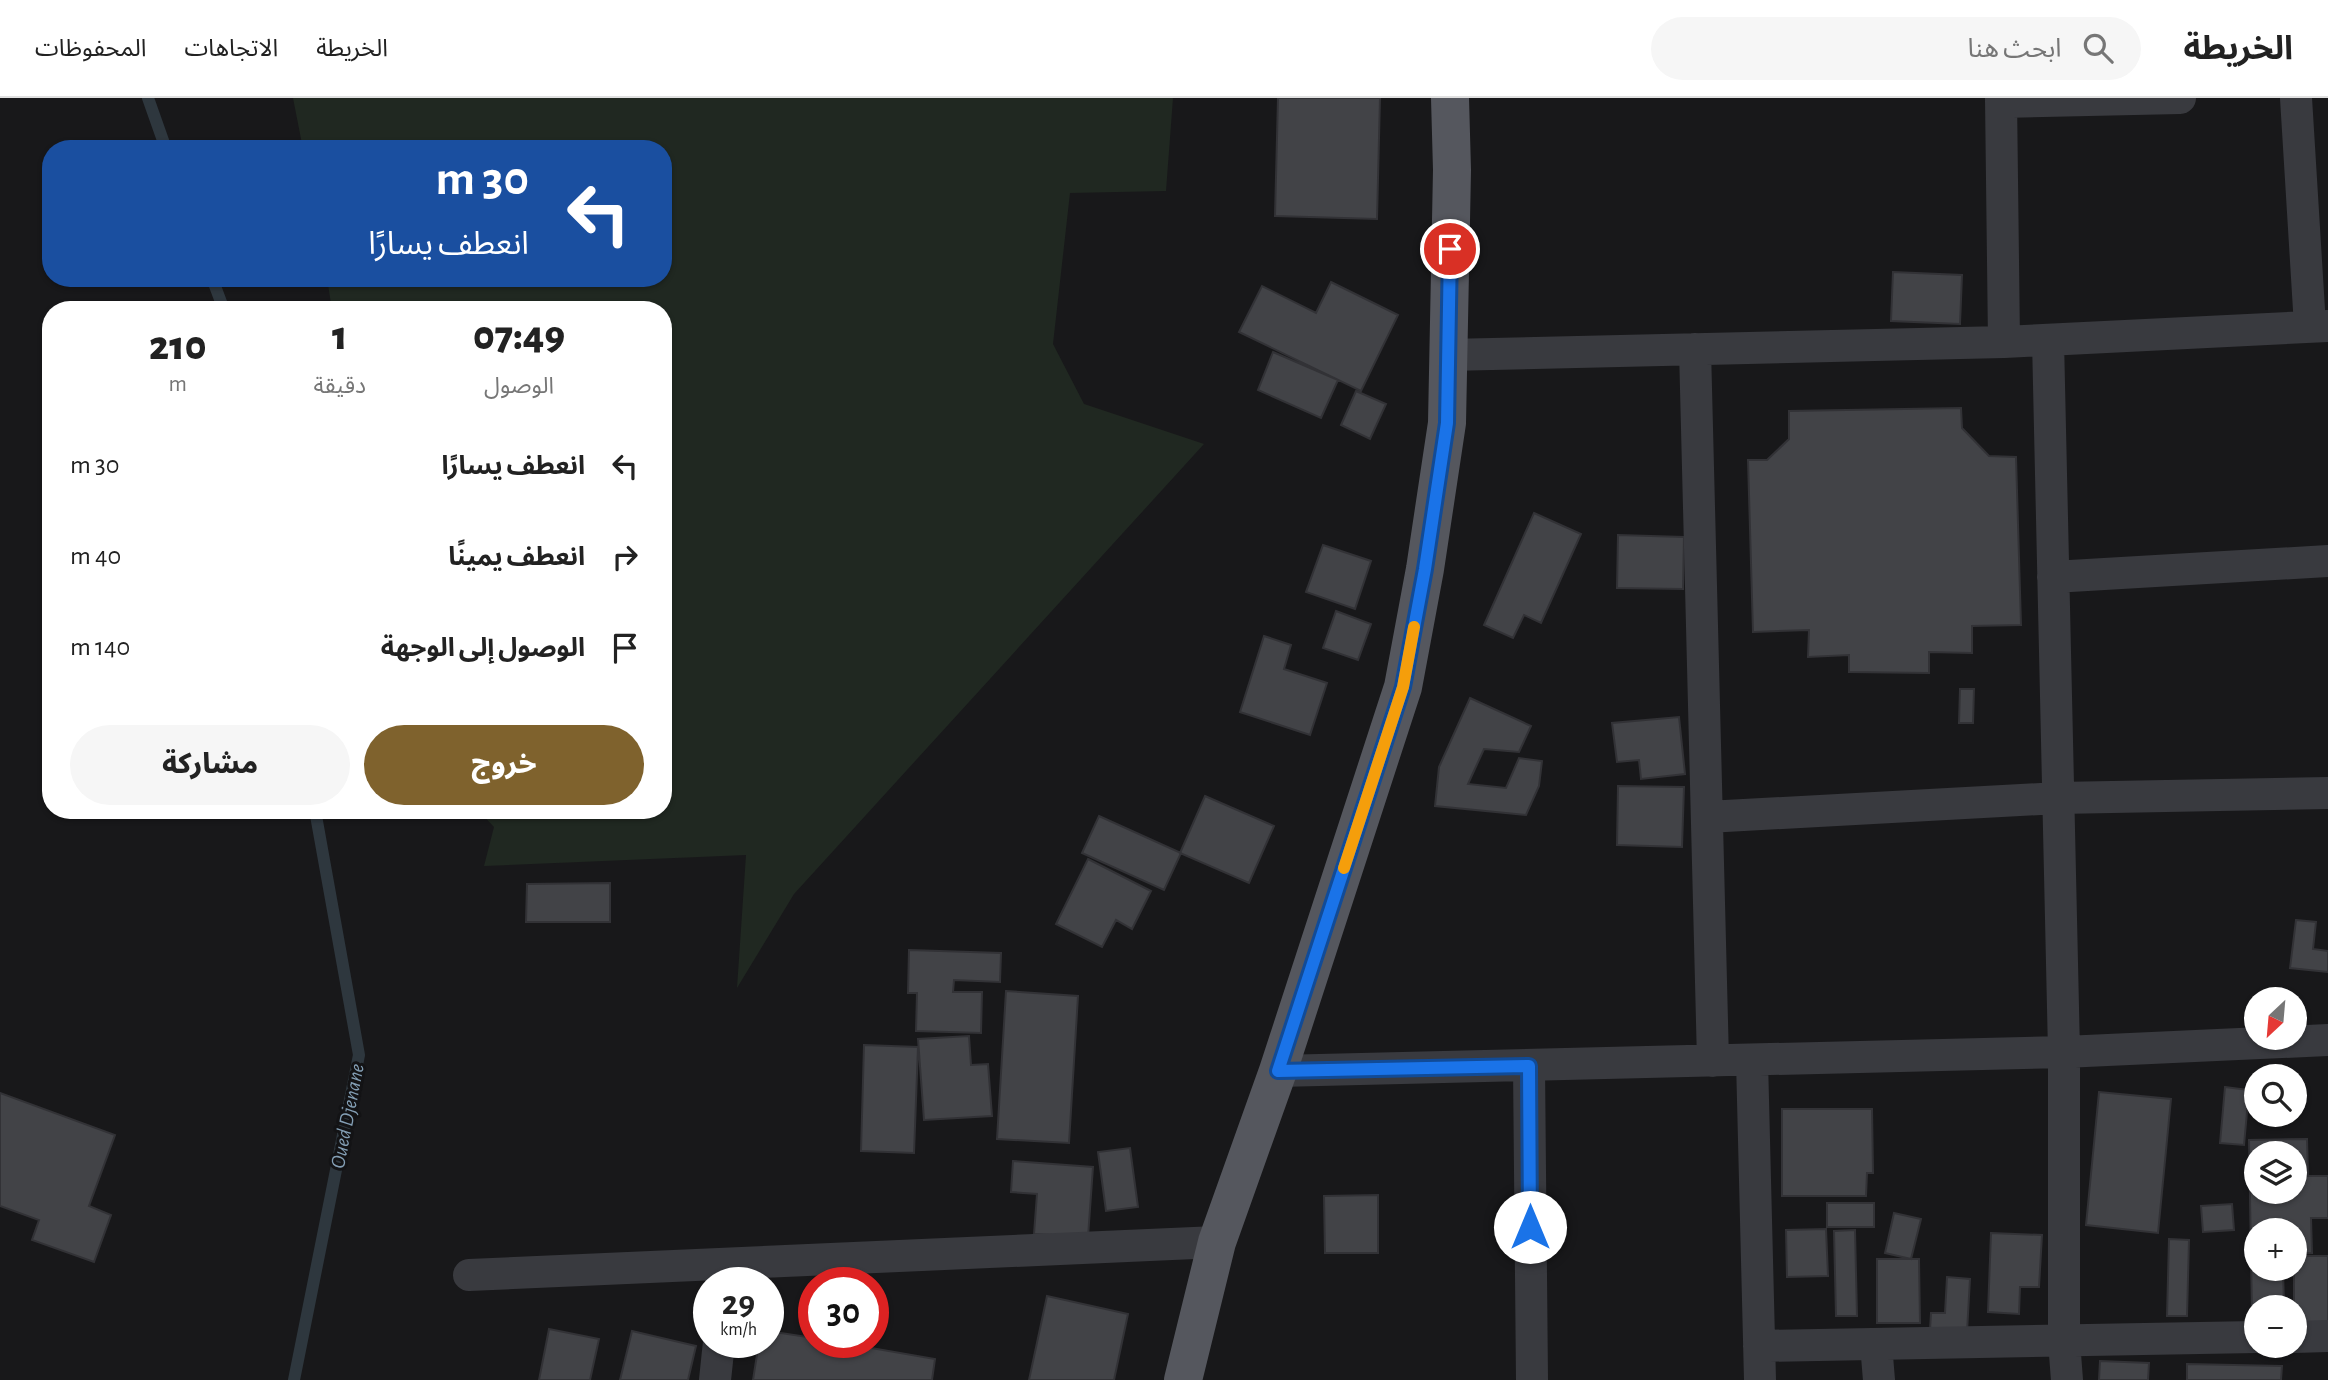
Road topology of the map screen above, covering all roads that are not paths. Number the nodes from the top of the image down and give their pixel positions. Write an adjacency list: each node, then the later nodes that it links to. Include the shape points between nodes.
1 (1450, 98): 9 (main road)
2 (2180, 98): 4 (street)
3 (2296, 98): 5 (street)
4 (2001, 100): 7 (street)
5 (2319, 326): 6 (street)
6 (2048, 340): 7 (street); 11 (street)
7 (2004, 342): 8 (street)
8 (1695, 348): 9 (street); 14 (street)
9 (1447, 355): 20 (main road, via 1447,423 1403,687)
10 (2328, 561): 11 (street)
11 (2053, 577): 13 (street)
12 (2328, 793): 13 (street)
13 (2058, 798): 14 (street); 16 (street)
14 (1707, 817): 18 (street)
15 (2328, 1040): 16 (street)
16 (2064, 1052): 17 (street); 28 (street)
17 (1752, 1060): 18 (street); 30 (street)
18 (1713, 1061): 19 (street)
19 (1529, 1066): 20 (street); 34 (street)
20 (1278, 1071): 21 (main road)
21 (1217, 1242): 22 (street); 33 (main road)
22 (784, 1269)
23 (693, 1273): 24 (street)
24 (469, 1275)
25 (2307, 1336): 26 (street)
26 (2328, 1336)
27 (2244, 1337): 28 (street)
28 (2064, 1341): 29 (street); 37 (street)
29 (1877, 1344): 30 (street); 36 (street)
30 (1759, 1346): 35 (street)
31 (717, 1358): 32 (street)
32 (715, 1380)
33 (1183, 1380)
34 (1532, 1380)
35 (1760, 1380)
36 (1879, 1380)
37 (2067, 1380)

